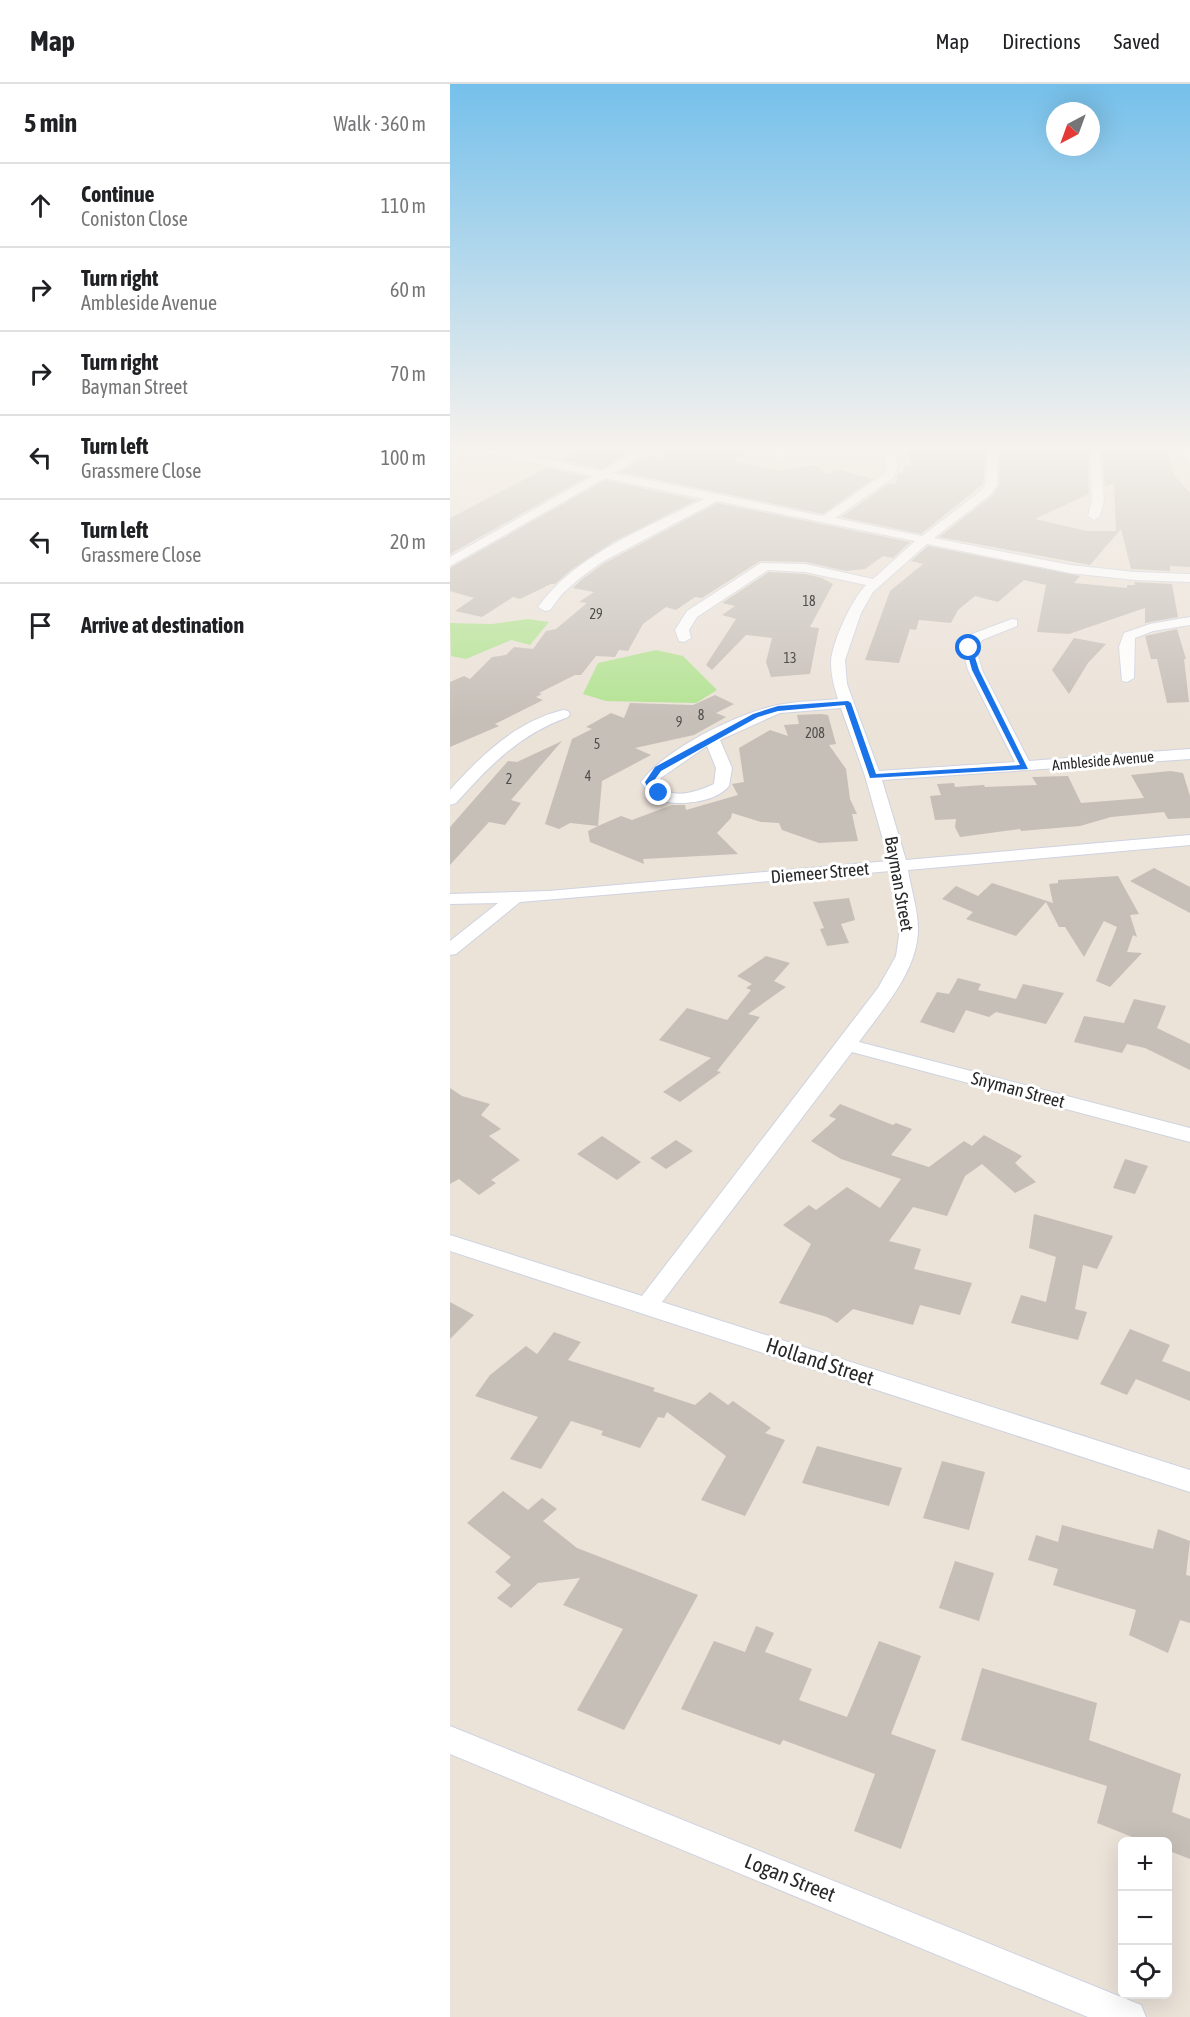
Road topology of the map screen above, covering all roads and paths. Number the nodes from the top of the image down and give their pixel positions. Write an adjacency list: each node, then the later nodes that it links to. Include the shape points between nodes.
1 (490, 539): 5 (street)
2 (640, 539): 9 (street, via 585,570 553,593)
3 (920, 539): 4 (street)
4 (924, 540): 6 (street, via 1070,569); 7 (street, Bayman Street)
5 (450, 562)
6 (1186, 578): 8 (street)
7 (876, 583): 12 (street, via 805,568 765,566 692,614 682,630); 14 (street, Bayman Street, via 860,600 838,660 837,670)
8 (1190, 594)
9 (545, 607)
10 (1190, 621): 13 (street, via 1129,636)
11 (1012, 623): 18 (street, via 977,637 969,648 975,670)
12 (684, 638)
13 (1127, 678)
14 (848, 703): 16 (street, via 778,709 755,715); 19 (street, Bayman Street)
15 (563, 714): 20 (street, via 530,726 505,742)
16 (712, 739): 16 (street, via 658,769 649,782 651,788 685,798 708,794 721,786 724,768)
17 (1190, 754): 18 (street, Ambleside Avenue)
18 (1025, 767): 19 (street, Ambleside Avenue)
19 (873, 776): 22 (street, Bayman Street)
20 (450, 800)
21 (1190, 840): 22 (street, Diemeer Street)
22 (899, 866): 23 (street, Diemeer Street); 27 (street, Bayman Street, via 909,929 905,956)
23 (513, 899): 24 (street, Diemeer Street); 25 (street)
24 (456, 900): 25 (street, via 469,915)
25 (471, 931): 26 (street)
26 (450, 950)
27 (847, 1046): 28 (street, Snyman Street); 30 (street, Bayman Street)
28 (1190, 1135)
29 (450, 1244): 30 (street, Holland Street)
30 (647, 1306): 31 (street, Holland Street)
31 (1190, 1481)
32 (450, 1740): 33 (street, Logan Street)
33 (1129, 2017)

